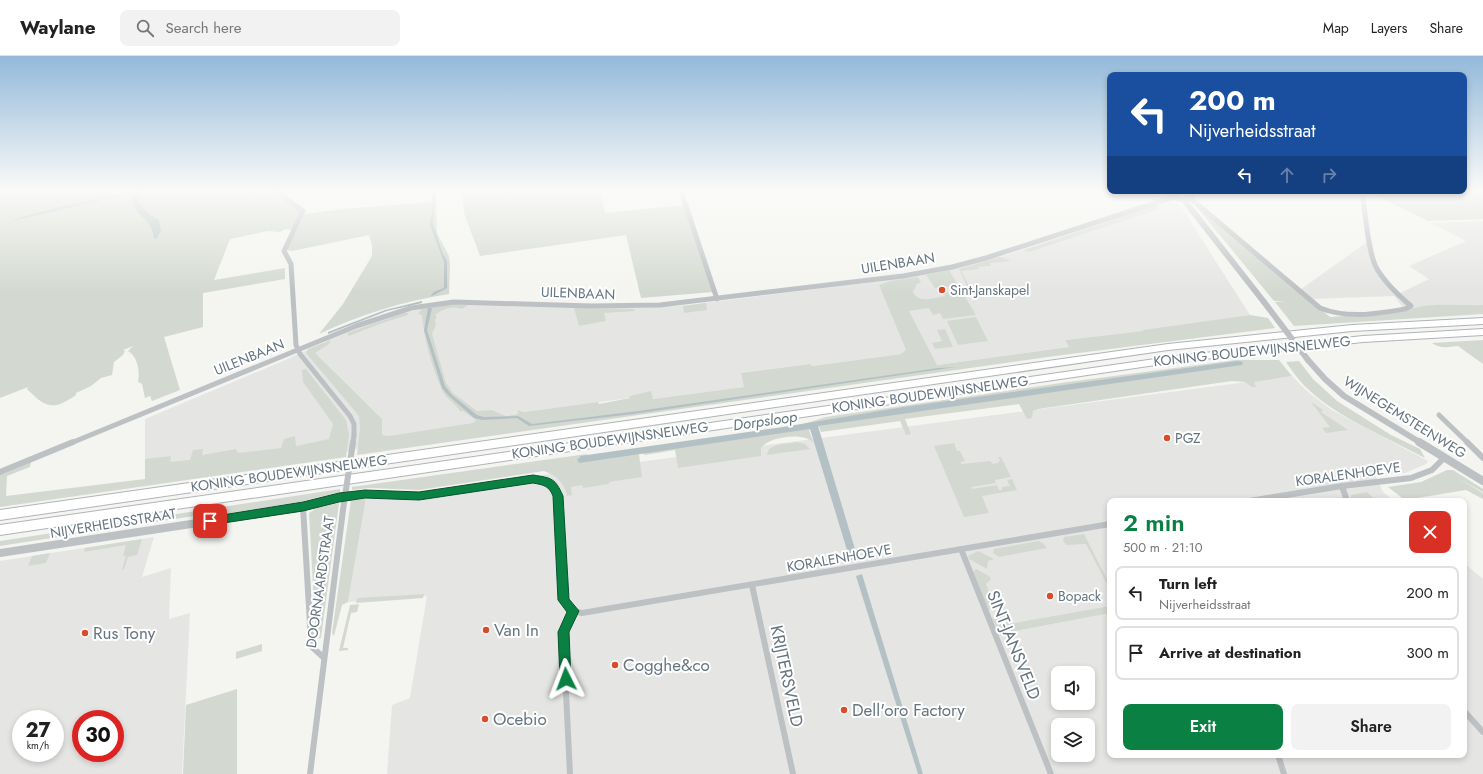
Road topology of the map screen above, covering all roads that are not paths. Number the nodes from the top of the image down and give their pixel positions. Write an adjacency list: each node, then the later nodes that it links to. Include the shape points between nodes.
1 (297, 225): 10 (street, DOORNAARDSTRAAT, via 284,250 292,264 295,344)
2 (692, 225): 7 (street)
3 (1090, 225): 7 (street, UILENBAAN, via 960,265 896,276)
4 (1206, 225): 12 (street, WIJNEGEMSTEENWEG, bridge, via 1325,379 1344,396)
5 (1218, 225): 6 (street, via 1320,308 1347,315 1406,309 1411,306 1386,282 1374,261)
6 (1368, 225)
7 (716, 299): 10 (street, UILENBAAN, via 636,306 480,301 442,303 384,315)
8 (1483, 321): 20 (highway, KONING BOUDEWIJNSNELWEG, via 1352,328 1152,349)
9 (1483, 332): 22 (highway, KONING BOUDEWIJNSNELWEG, via 1355,340 1176,359)
10 (298, 350): 14 (street, UILENBAAN); 27 (street, DOORNAARDSTRAAT, bridge, via 354,424)
11 (1439, 415): 13 (street, WIJNEGEMSTEENWEG)
12 (1444, 458): 15 (street, WIJNEGEMSTEENWEG); 16 (street, KORALENHOEVE, via 1432,470 1411,478)
13 (1483, 458)
14 (0, 472)
15 (1483, 482)
16 (1342, 486): 17 (street, KORALENHOEVE); 18 (street)
17 (1268, 498)
18 (1346, 498)
19 (303, 507): 24 (street, NIJVERHEIDSSTRAAT); 26 (street, NIJVERHEIDSSTRAAT, via 339,497 365,494 419,496 533,479 548,482 554,486 558,496 563,600); 27 (street, DOORNAARDSTRAAT, via 311,641 312,647)
20 (0, 515)
21 (1107, 525): 23 (street, KORALENHOEVE)
22 (0, 530)
23 (961, 549): 25 (street, KORALENHOEVE); 34 (street, SINT-JANSVELD)
24 (0, 553)
25 (752, 585): 26 (street, KORALENHOEVE, via 592,613); 33 (street, KRIJTERSVELD)
26 (573, 611): 32 (street, via 563,632)
27 (323, 657): 31 (street, DOORNAARDSTRAAT)
28 (1467, 713): 29 (street)
29 (1483, 732)
30 (1279, 758): 35 (street)
31 (310, 774)
32 (570, 774)
33 (793, 774)
34 (1051, 774)
35 (1284, 774)

